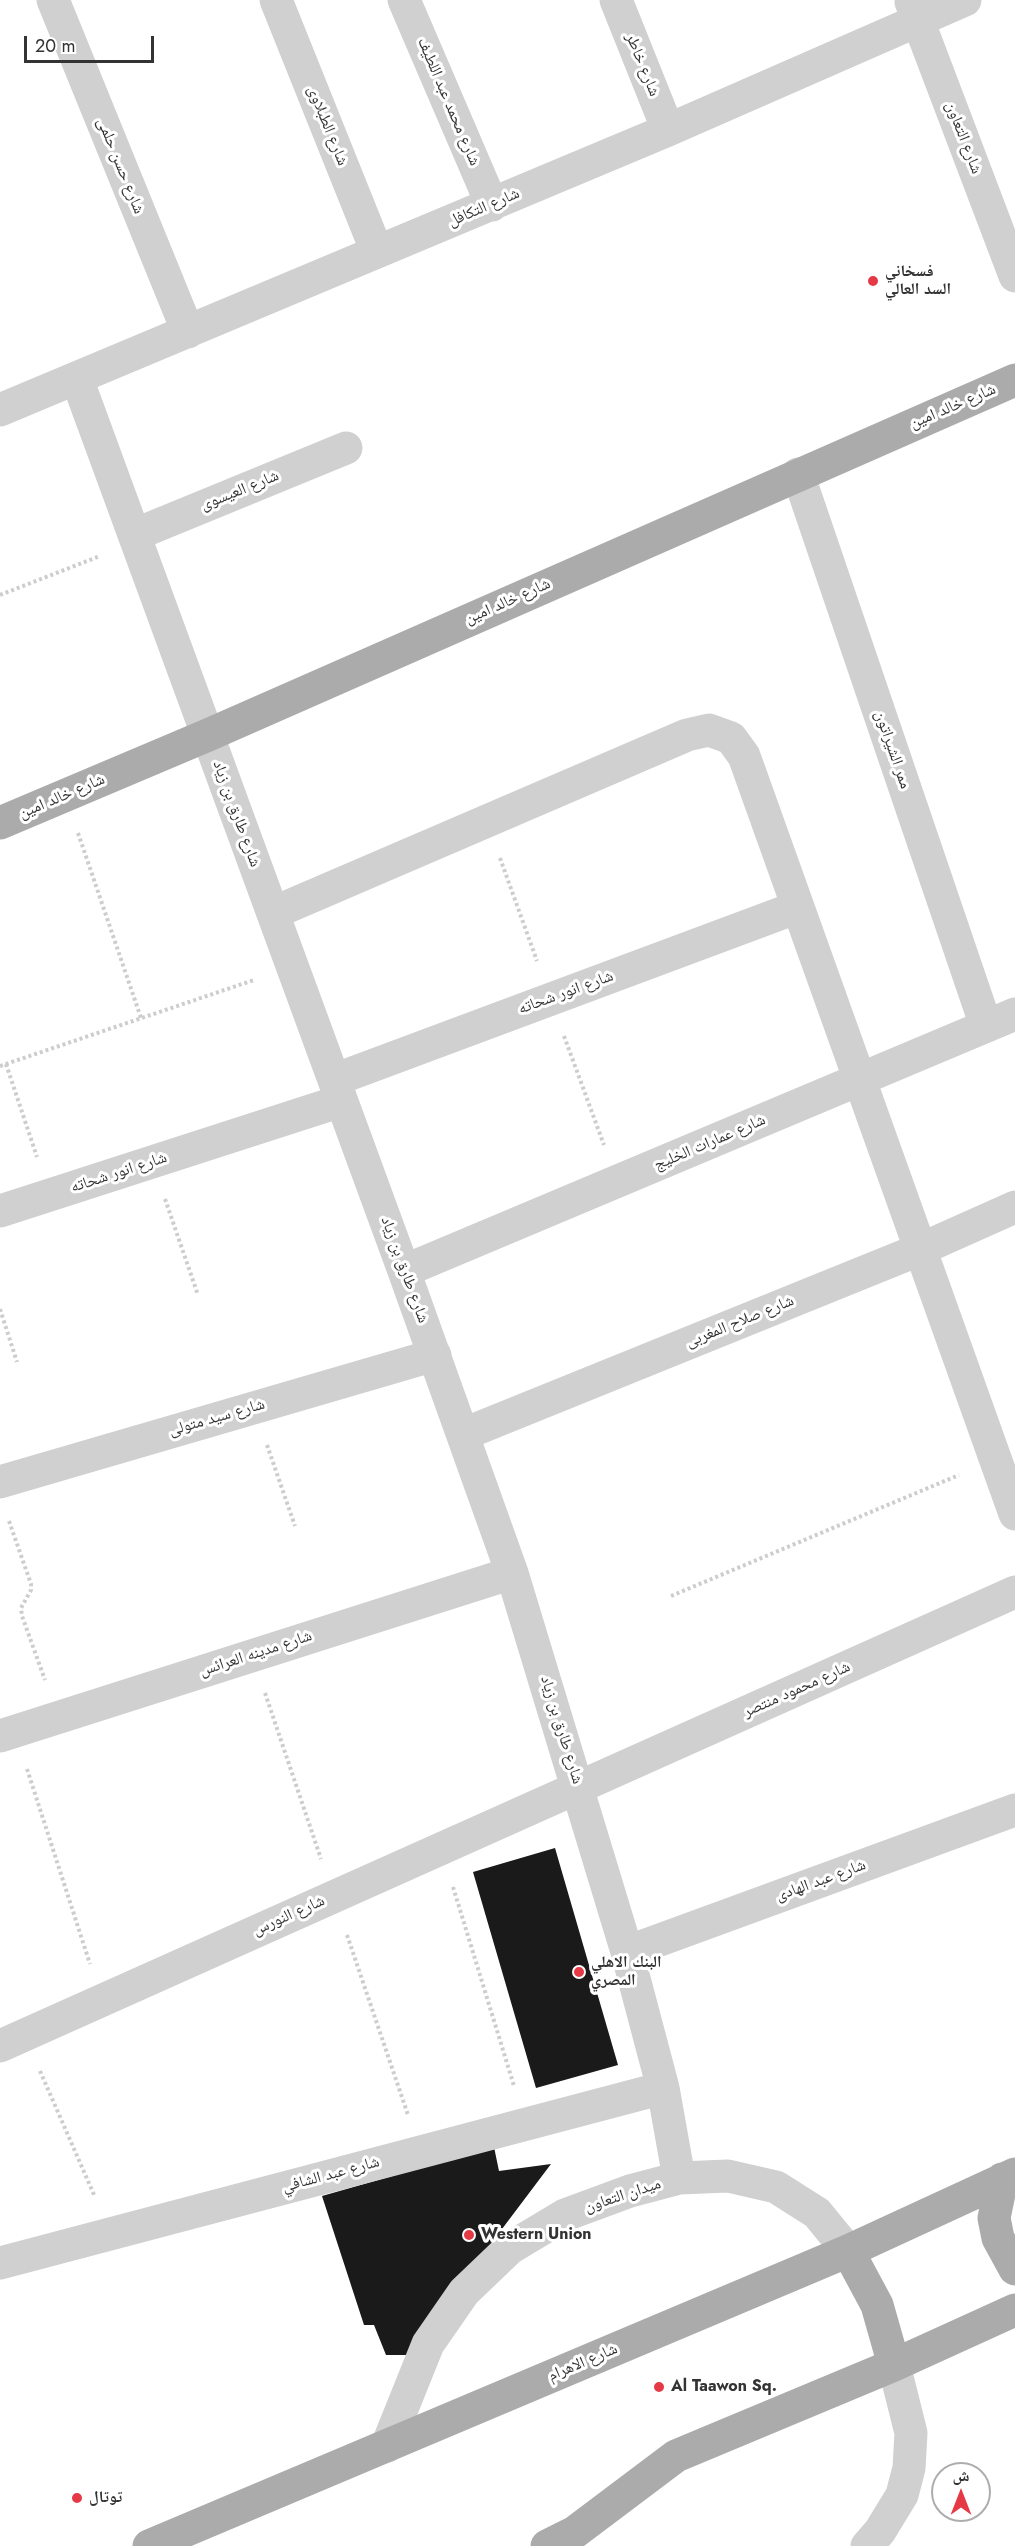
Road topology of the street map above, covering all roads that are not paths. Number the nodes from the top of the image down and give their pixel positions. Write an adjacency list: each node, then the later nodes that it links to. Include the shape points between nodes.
1 (53, 0): 11 (street, شارع حسن حلمى)
2 (276, 0): 9 (street, شارع الطبلاوى)
3 (404, 0): 8 (street, شارع محمد عبد اللطيف)
4 (616, 0): 7 (street, شارع خاطر)
5 (965, 0): 6 (street, شارع التكافل)
6 (914, 10): 7 (street, شارع التكافل); 10 (street, شارع التعاون)
7 (668, 130): 8 (street, شارع التكافل)
8 (492, 205): 9 (street, شارع التكافل)
9 (377, 252): 11 (street, شارع التكافل)
10 (1015, 276)
11 (188, 332): 12 (street, شارع التكافل)
12 (77, 379): 14 (street, شارع التكافل); 17 (street, شارع طارق بن زياد)
13 (1015, 380): 16 (main road, شارع خالد امين)
14 (0, 410)
15 (346, 448): 17 (street, شارع العيسوى)
16 (798, 474): 18 (main road, شارع خالد امين); 22 (street, ممر الشيراتون)
17 (136, 538): 18 (street, شارع طارق بن زياد)
18 (207, 735): 19 (main road, شارع خالد امين); 21 (street, شارع طارق بن زياد)
19 (0, 823)
20 (798, 906): 21 (street, via 740,747 731,738 709,730 687,735); 23 (street); 24 (street, شارع انور شحاته)
21 (273, 913): 24 (street, شارع طارق بن زياد)
22 (1001, 1020): 23 (street, شارع عمارات الخليج)
23 (861, 1079): 27 (street); 28 (street, شارع عمارات الخليج)
24 (338, 1090): 26 (street, شارع انور شحاته, via 153,1162); 28 (street, شارع طارق بن زياد)
25 (1015, 1207): 27 (street, شارع صلاح المغربى)
26 (0, 1211)
27 (921, 1249): 30 (street, شارع صلاح المغربى); 32 (street)
28 (404, 1271): 29 (street, شارع طارق بن زياد)
29 (435, 1355): 30 (street, شارع طارق بن زياد); 31 (street, شارع سيد متولى)
30 (464, 1434): 33 (street, شارع طارق بن زياد)
31 (0, 1482)
32 (1015, 1514)
33 (512, 1573): 35 (street, شارع مدينه العرائس); 36 (street, شارع طارق بن زياد)
34 (1015, 1592): 36 (street, شارع محمود منتصر)
35 (7, 1733)
36 (579, 1788): 38 (street, شارع طارق بن زياد); 39 (street, شارع النورس)
37 (1015, 1810): 38 (street, شارع عبد الهادى)
38 (627, 1952): 40 (street, شارع طارق بن زياد)
39 (12, 2040)
40 (663, 2088): 42 (street, شارع طارق بن زياد); 44 (street, شارع عبد الشافي)
41 (1008, 2176): 43 (main road, شارع الاهرام); 45 (main road, via 994,2218 998,2238)
42 (679, 2178): 43 (street, ميدان التعاون, via 728,2176 776,2187 817,2213); 48 (street, ميدان التعاون, via 630,2191 565,2216 510,2248 464,2292 428,2344)
43 (848, 2251): 47 (main road, via 877,2305); 48 (main road, شارع الاهرام)
44 (0, 2263)
45 (1015, 2270)
46 (1015, 2310): 47 (main road)
47 (894, 2365): 50 (main road, via 676,2456 575,2532); 51 (street, via 911,2433 909,2468 902,2495)
48 (387, 2446): 49 (main road, شارع الاهرام)
49 (149, 2546)
50 (547, 2546)
51 (867, 2546)

